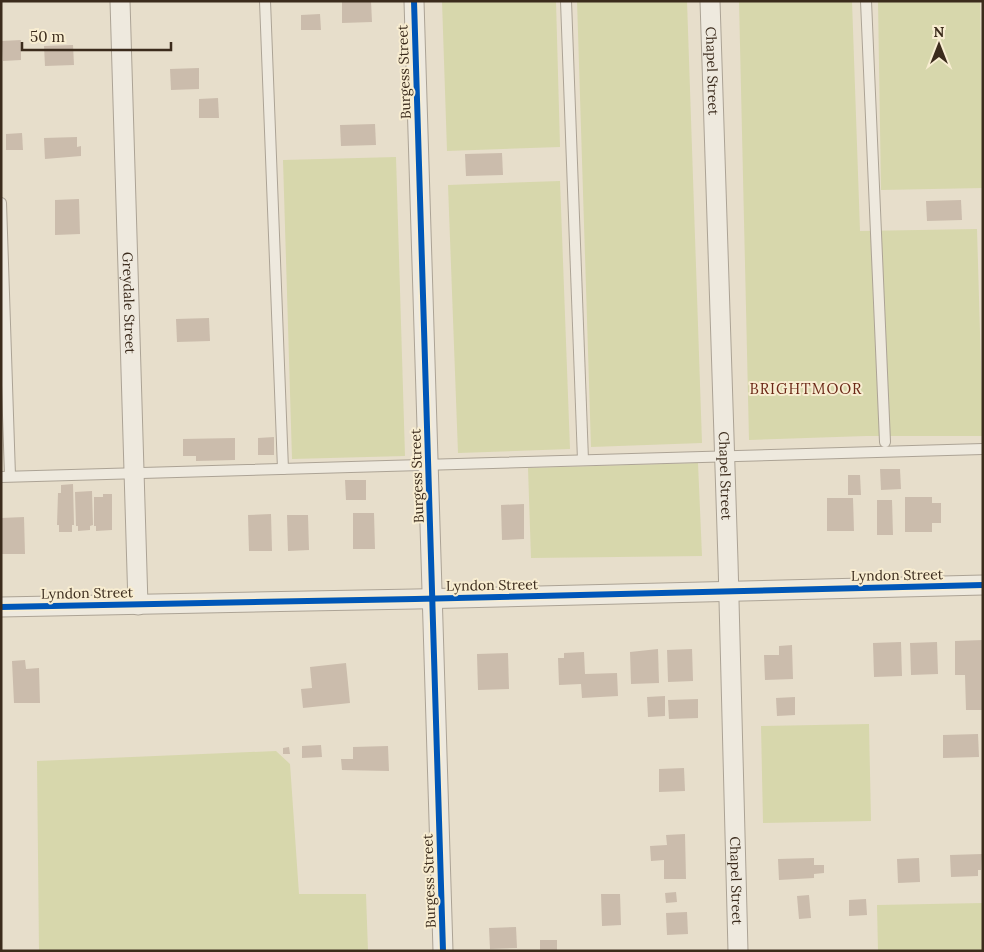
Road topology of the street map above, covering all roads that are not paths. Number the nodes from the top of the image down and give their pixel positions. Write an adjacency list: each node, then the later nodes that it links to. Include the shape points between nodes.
1 (120, 1): 14 (street, Greydale Street)
2 (265, 1): 13 (lane)
3 (414, 1): 12 (street, Burgess Street)
4 (566, 1): 11 (lane)
5 (710, 1): 10 (street, Chapel Street)
6 (866, 1): 8 (lane)
7 (1, 203): 15 (lane)
8 (885, 442)
9 (983, 449): 10 (lane)
10 (724, 456): 11 (lane); 17 (street, Chapel Street)
11 (583, 460): 12 (lane)
12 (429, 465): 13 (lane); 18 (street, Burgess Street)
13 (283, 469): 14 (lane)
14 (134, 473): 15 (lane); 19 (street, Greydale Street)
15 (6, 476)
16 (983, 585): 17 (street, Lyndon Street)
17 (728, 591): 18 (street, Lyndon Street); 22 (street, Chapel Street)
18 (433, 598): 19 (street, Lyndon Street); 21 (street, Burgess Street)
19 (138, 605): 20 (street, Lyndon Street)
20 (1, 607)
21 (443, 951)
22 (738, 951)

